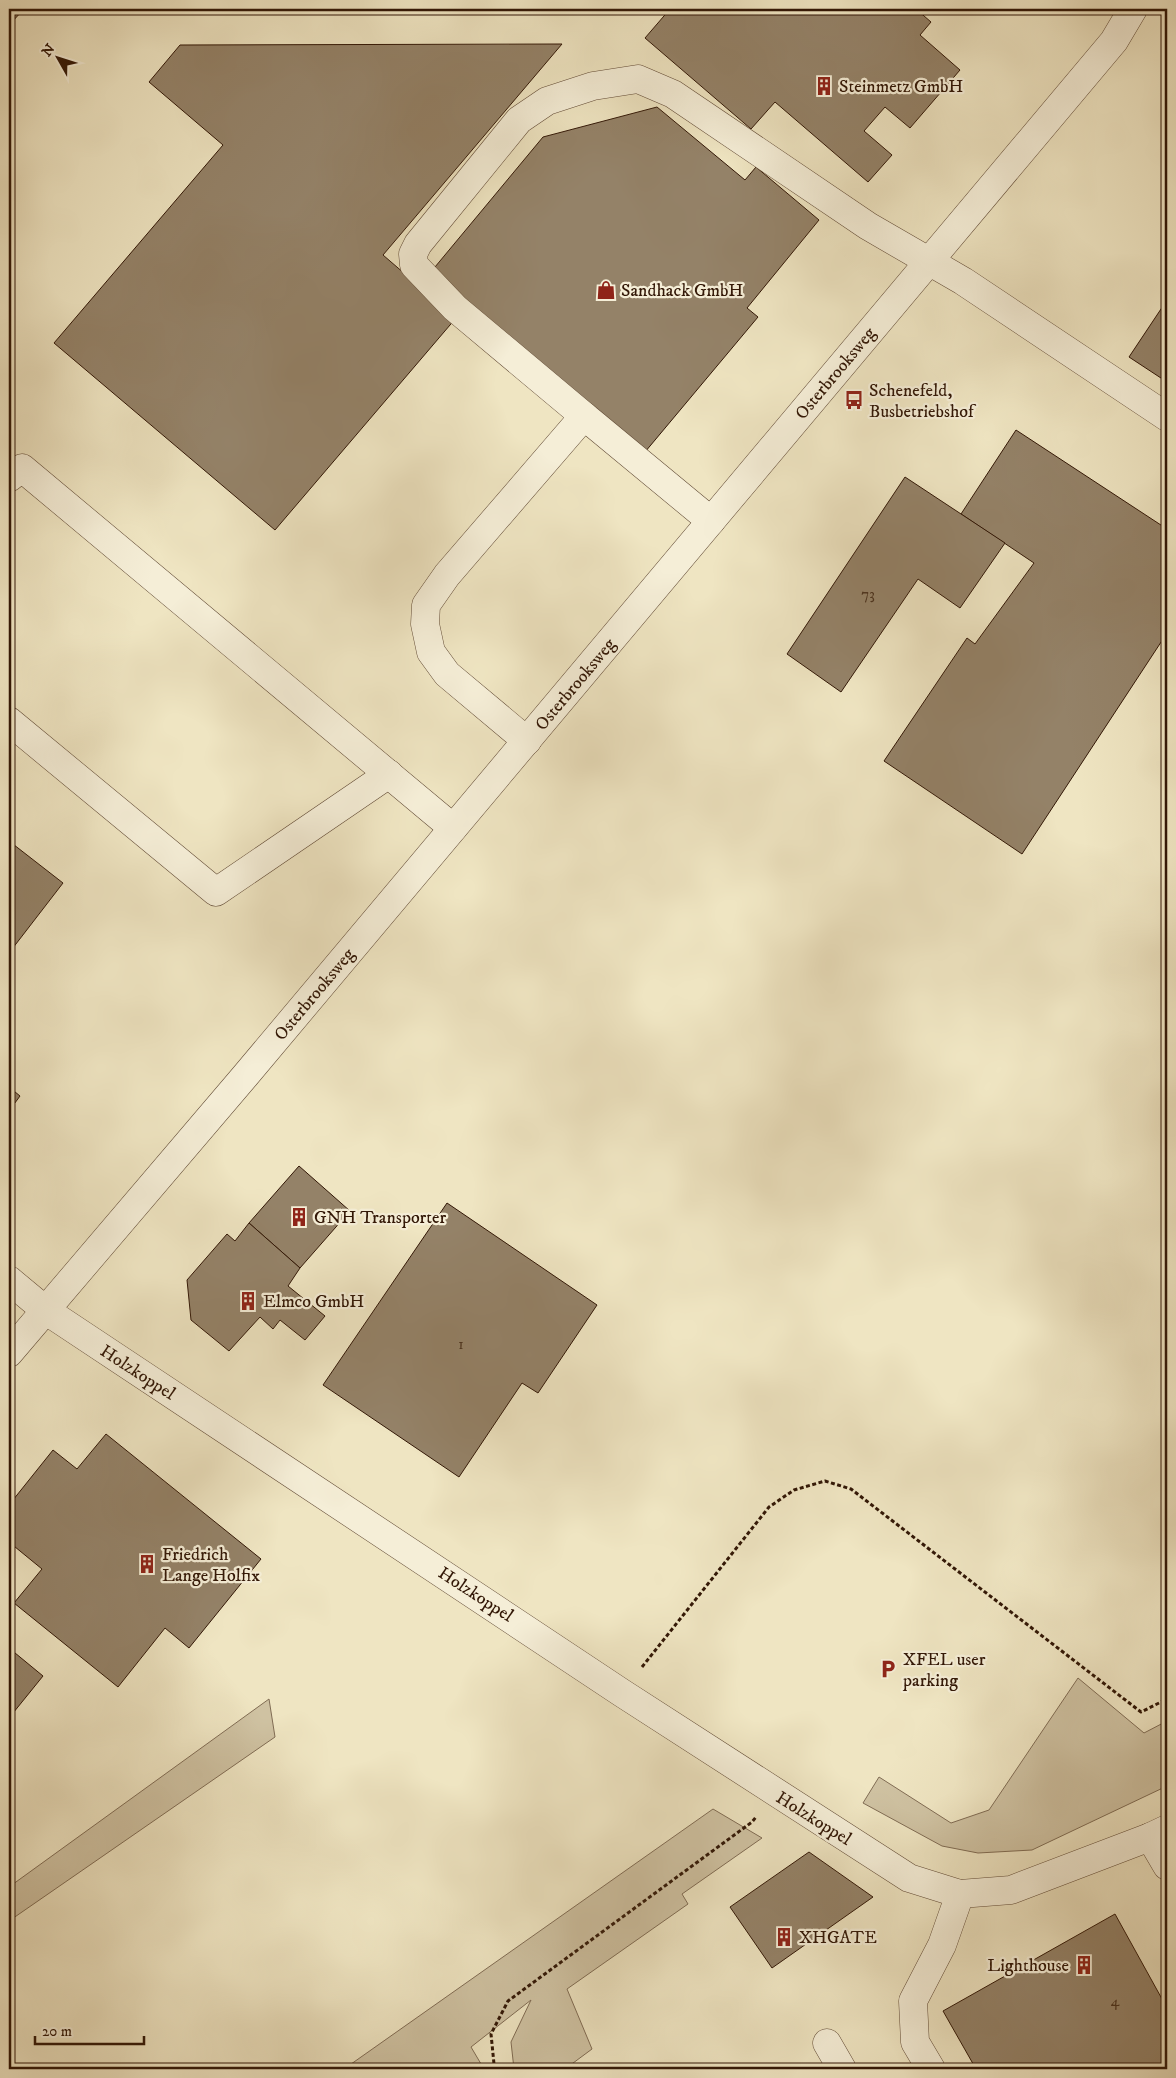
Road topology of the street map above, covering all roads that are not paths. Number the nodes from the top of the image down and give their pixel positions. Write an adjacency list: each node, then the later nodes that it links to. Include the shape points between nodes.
1 (1133, 9): 2 (street, Osterbrooksweg, via 1114,41)
2 (930, 261): 3 (street, via 868,226 673,94 638,79 593,86 547,101 519,120 418,244 413,254 414,265 455,308); 4 (street); 6 (street, Osterbrooksweg)
3 (584, 416): 6 (street); 8 (street, via 447,575 426,605 425,624 431,652 447,674)
4 (1167, 416)
5 (9, 478): 9 (street, via 22,468)
6 (711, 521): 8 (street, Osterbrooksweg)
7 (9, 721): 9 (street, via 216,892)
8 (527, 741): 10 (street, Osterbrooksweg)
9 (388, 774): 10 (street)
10 (454, 828): 12 (street, Osterbrooksweg)
11 (9, 1280): 12 (street, Holzkoppel)
12 (45, 1310): 13 (street, Osterbrooksweg); 16 (street, Holzkoppel, via 622,1693 909,1878)
13 (9, 1353)
14 (1159, 1833): 15 (street); 16 (street, via 1011,1890)
15 (1167, 1866)
16 (960, 1894): 19 (street, via 942,1945 913,2002 915,2042)
17 (827, 2043): 18 (street)
18 (842, 2069)
19 (931, 2069)

